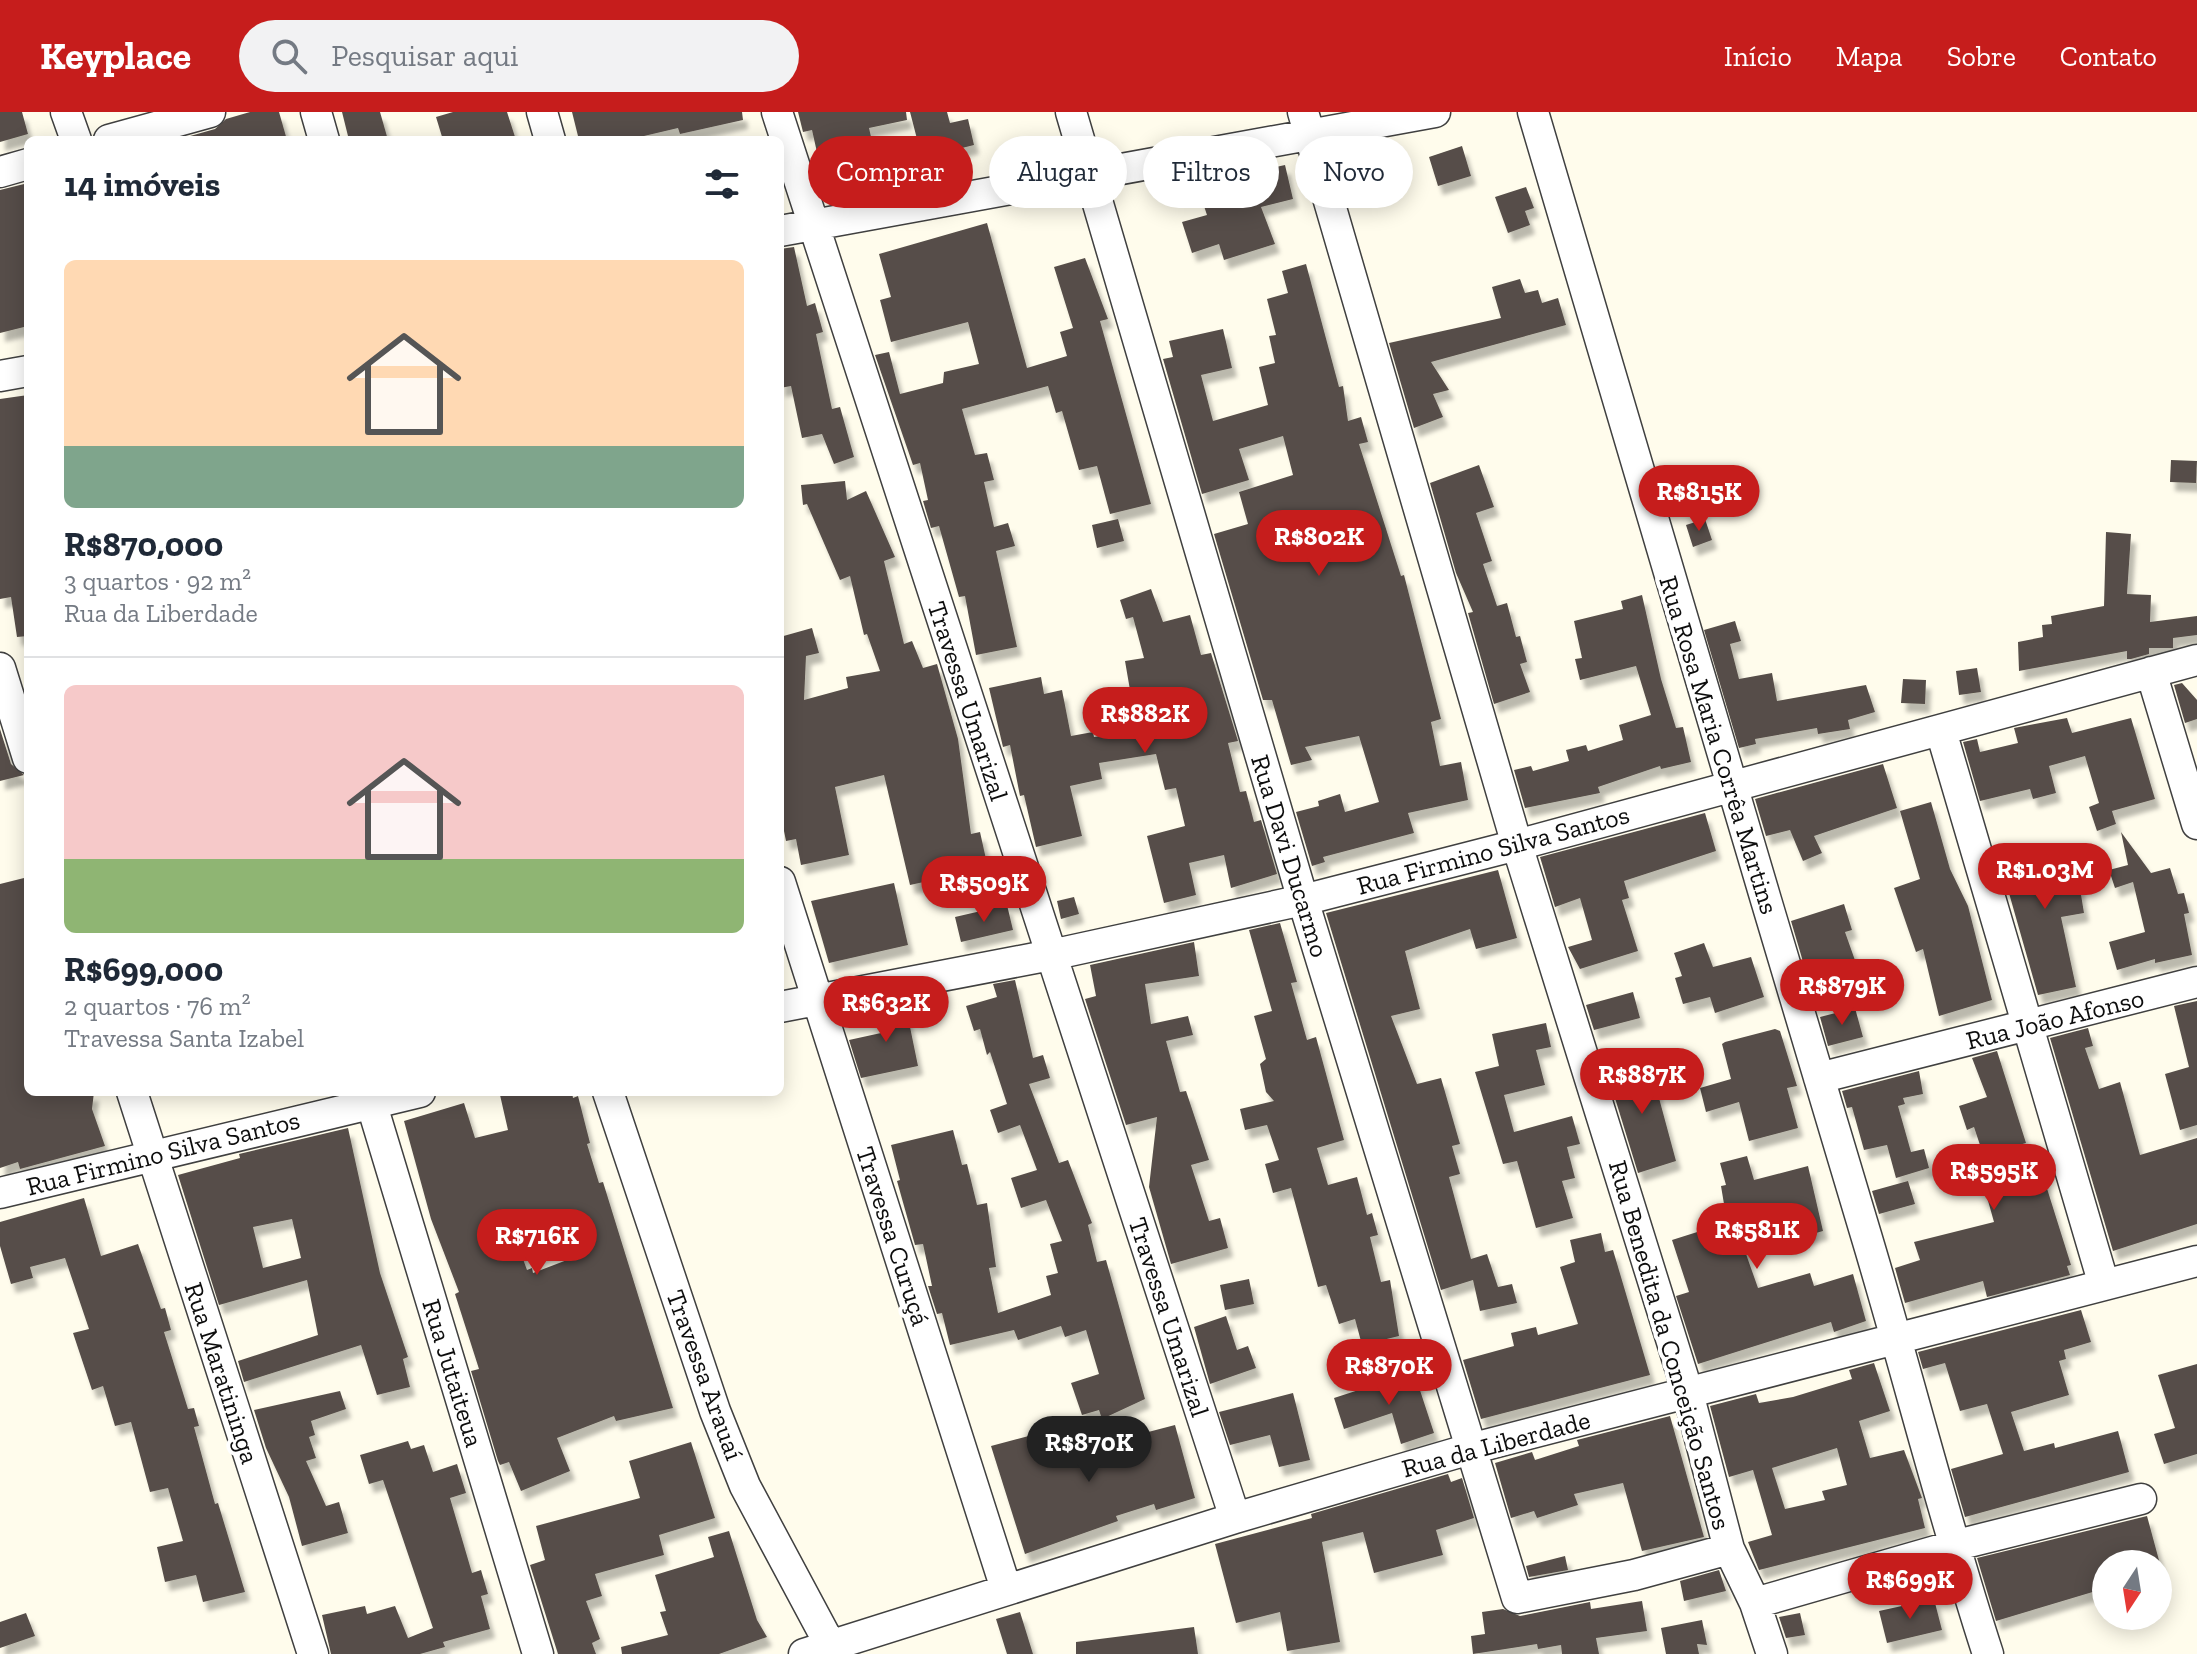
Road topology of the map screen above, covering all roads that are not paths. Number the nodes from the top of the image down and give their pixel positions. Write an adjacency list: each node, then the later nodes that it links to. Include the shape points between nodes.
1 (66, 112): 10 (street)
2 (210, 112): 11 (street)
3 (316, 112): 12 (street)
4 (542, 112): 13 (street)
5 (777, 112): 20 (street, Travessa Umarizal)
6 (1071, 112): 14 (street, Rua Davi Ducarmo)
7 (1435, 112): 9 (street)
8 (1533, 112): 29 (street, Rua Rosa Maria Corrêa Martins)
9 (1306, 123): 16 (street); 31 (street, Rua Benedita da Conceição Santos)
10 (75, 136)
11 (123, 136)
12 (323, 136)
13 (549, 136)
14 (1078, 136)
15 (24, 165): 17 (street)
16 (1127, 167)
17 (0, 172)
18 (989, 194): 20 (street)
19 (1098, 208): 33 (street, Rua Davi Ducarmo)
20 (812, 225): 21 (street); 34 (street, Travessa Umarizal)
21 (784, 230)
22 (24, 372): 23 (street)
23 (0, 376)
24 (2197, 660): 26 (street, Rua Firmino Silva Santos)
25 (0, 668): 28 (street)
26 (2151, 672): 27 (street, Rua Firmino Silva Santos); 30 (street)
27 (1941, 731): 29 (street, Rua Firmino Silva Santos); 38 (street)
28 (24, 745)
29 (1730, 788): 31 (street, Rua Firmino Silva Santos); 39 (street, Rua Rosa Maria Corrêa Martins)
30 (2197, 824)
31 (1517, 845): 33 (street, Rua Firmino Silva Santos); 48 (street, Rua Benedita da Conceição Santos)
32 (784, 895): 36 (street, Travessa Curuçá)
33 (1303, 900): 34 (street, Rua Firmino Silva Santos); 49 (street, Rua Davi Ducarmo)
34 (1051, 955): 36 (street, Rua Firmino Silva Santos); 51 (street, Travessa Umarizal)
35 (2197, 982): 38 (street, Rua João Afonso)
36 (816, 998): 37 (street, Rua Firmino Silva Santos); 54 (street, Travessa Curuçá)
37 (784, 1006)
38 (2028, 1027): 39 (street, Rua João Afonso); 46 (street)
39 (1819, 1078): 47 (street, Rua Rosa Maria Corrêa Martins)
40 (133, 1096): 43 (street, Rua Maratininga)
41 (609, 1096): 56 (street, Travessa Arauaí, via 715,1411)
42 (370, 1097): 43 (street, Rua Firmino Silva Santos); 58 (street, Rua Jutaiteua)
43 (152, 1156): 44 (street, Rua Firmino Silva Santos); 57 (street, Rua Maratininga)
44 (0, 1193)
45 (2197, 1261): 46 (street, Rua da Liberdade)
46 (2104, 1285): 47 (street, Rua da Liberdade)
47 (1896, 1337): 48 (street, Rua da Liberdade); 52 (street, Rua Rosa Maria Corrêa Martins)
48 (1688, 1393): 49 (street, Rua da Liberdade); 53 (street, Rua Benedita da Conceição Santos)
49 (1470, 1449): 51 (street, Rua da Liberdade); 53 (street, Rua Davi Ducarmo, via 1517,1598)
50 (2141, 1499): 52 (street)
51 (1235, 1518): 54 (street, Rua da Liberdade)
52 (1953, 1546): 55 (street); 60 (street, Rua Rosa Maria Corrêa Martins)
53 (1729, 1549): 55 (street, Rua Benedita da Conceição Santos)
54 (1006, 1589): 56 (street, Rua da Liberdade)
55 (1755, 1603): 59 (street, Rua Benedita da Conceição Santos)
56 (823, 1651)
57 (313, 1654)
58 (538, 1654)
59 (1772, 1654)
60 (1988, 1654)

